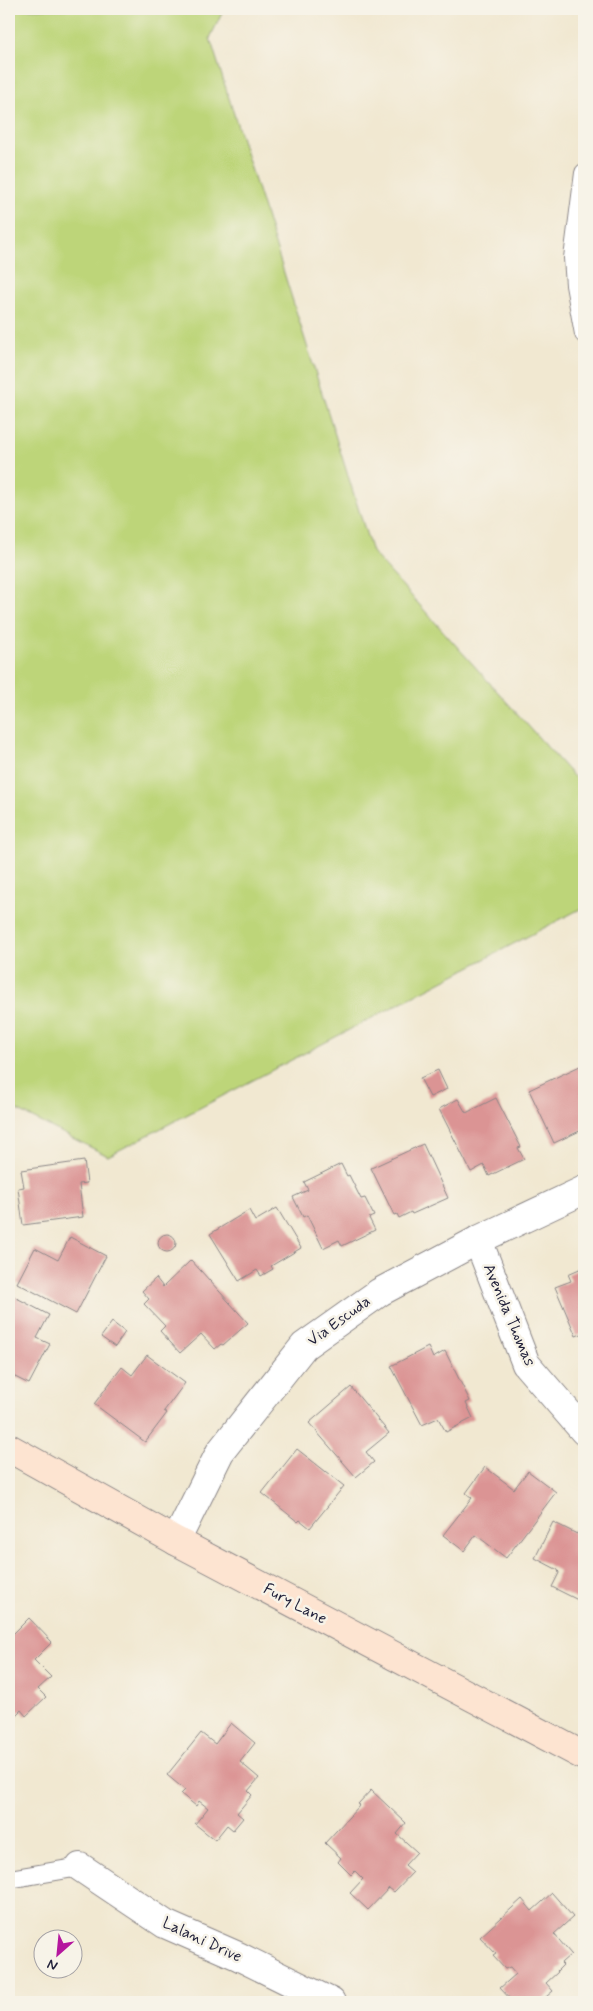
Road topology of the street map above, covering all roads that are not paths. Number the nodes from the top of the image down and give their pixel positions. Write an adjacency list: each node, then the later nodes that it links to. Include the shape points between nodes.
1 (584, 173): 2 (lane, via 572,258)
2 (584, 334)
3 (584, 1190): 4 (street, Via Escuda)
4 (478, 1240): 5 (street, Avenida Thomas, via 526,1364); 7 (street, Via Escuda, via 380,1292 304,1346 220,1452)
5 (584, 1431)
6 (9, 1448): 7 (main road, Fury Lane)
7 (176, 1541): 8 (main road, Fury Lane)
8 (584, 1756)
9 (80, 1867): 10 (lane); 11 (street, Lalani Drive, via 165,1924)
10 (9, 1879)
11 (331, 2002)

